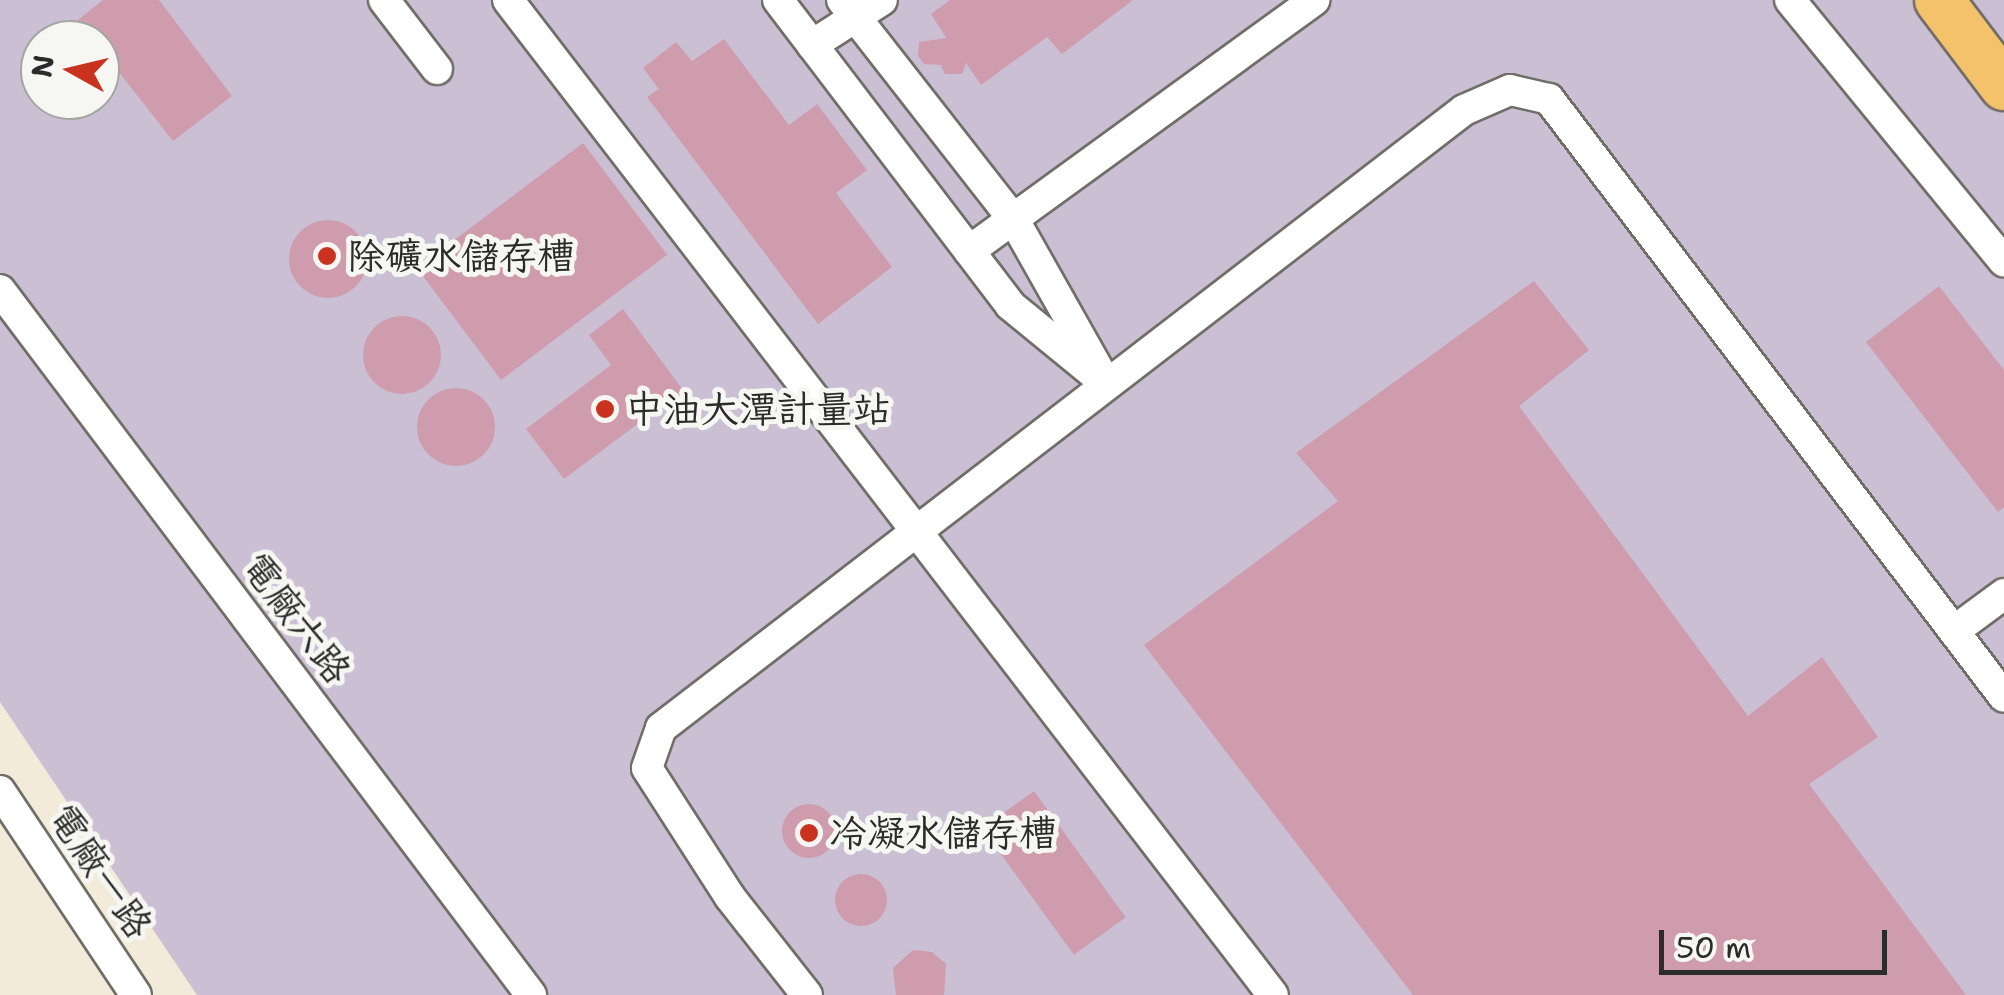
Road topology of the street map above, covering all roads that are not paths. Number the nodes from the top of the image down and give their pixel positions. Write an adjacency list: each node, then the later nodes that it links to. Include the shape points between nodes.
1 (384, 0): 10 (street)
2 (508, 0): 17 (street)
3 (778, 0): 9 (street)
4 (882, 0): 8 (street)
5 (1315, 0): 12 (street)
6 (1790, 0): 14 (street)
7 (1939, 0): 11 (main road)
8 (849, 10): 9 (street); 12 (street)
9 (812, 44): 13 (street)
10 (436, 69)
11 (2004, 86)
12 (1014, 220): 13 (street); 16 (street)
13 (969, 251): 16 (street, via 1010,305)
14 (2004, 261)
15 (0, 290): 23 (street, 電廠六路)
16 (1107, 384): 17 (street); 19 (street, via 1464,110 1510,90 1549,99)
17 (918, 530): 24 (street, via 661,728 647,768 730,897); 25 (street)
18 (2004, 594): 19 (street)
19 (1954, 632): 20 (street)
20 (2004, 697)
21 (0, 791): 22 (street, 電廠一路)
22 (136, 995)
23 (531, 995)
24 (807, 995)
25 (1272, 995)

